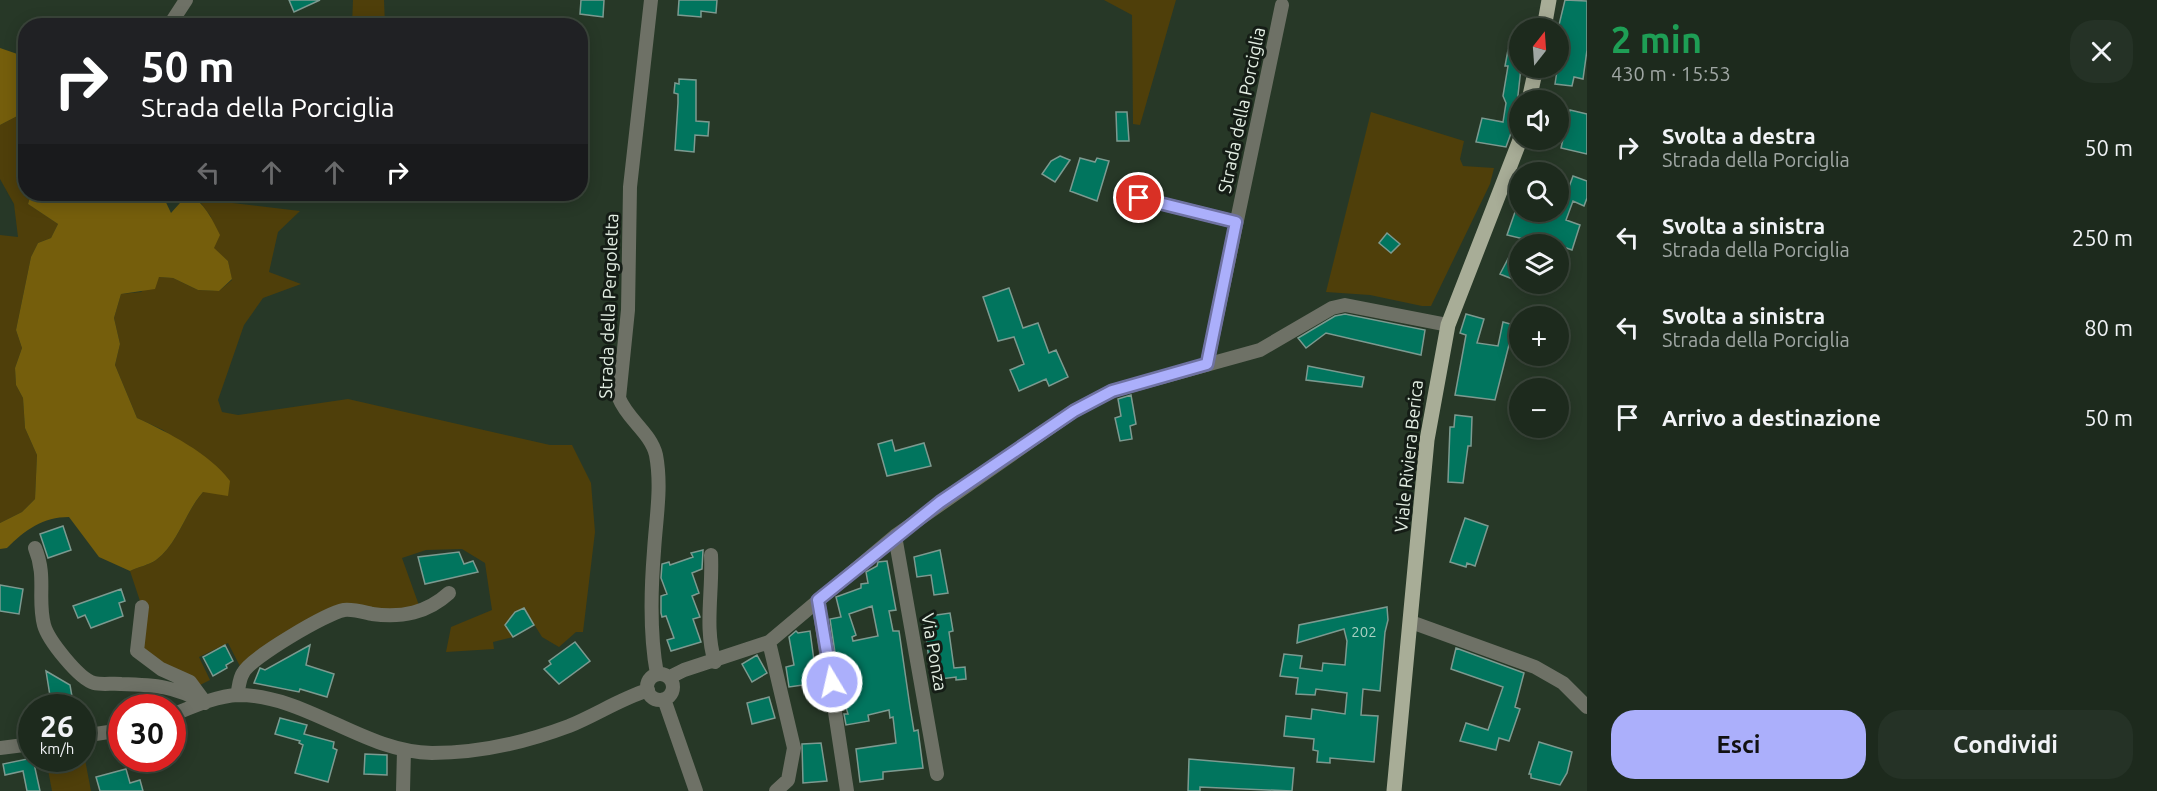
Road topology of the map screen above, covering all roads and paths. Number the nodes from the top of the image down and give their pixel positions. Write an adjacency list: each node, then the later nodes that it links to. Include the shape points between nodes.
1 (186, 0): 5 (street)
2 (651, 0): 21 (street, Strada della Pergoletta, via 630,187 628,310 619,398 655,452 660,483 653,560 654,656)
3 (1550, 0): 6 (main road)
4 (1282, 5): 9 (street, Strada della Porciglia)
5 (174, 18)
6 (1546, 18)
7 (1516, 150): 10 (main road, Viale Riviera Berica)
8 (1139, 198): 9 (street, Strada della Porciglia)
9 (1236, 222): 11 (street, Strada della Porciglia)
10 (1448, 325): 11 (street, via 1345,305 1332,308 1260,350); 18 (main road, Viale Riviera Berica, via 1427,440)
11 (1207, 364): 12 (street, via 1112,391 1074,411)
12 (895, 536): 16 (street); 31 (street, Via Ponza)
13 (35, 548): 25 (street, via 42,566 44,625 51,640 80,675 93,683 161,685)
14 (711, 555): 20 (street, via 710,615)
15 (449, 593): 23 (street, via 435,606 410,615 346,610 329,615 266,652 243,672)
16 (818, 600): 19 (street); 35 (street)
17 (142, 607): 25 (street, via 137,651 161,669 190,682)
18 (1411, 622): 26 (street, via 1535,667 1563,683); 36 (main road, Viale Riviera Berica)
19 (769, 642): 20 (street); 34 (street, via 794,748 788,780)
20 (715, 662): 21 (street)
21 (664, 676): 22 (street, via 649,680); 24 (street, via 673,690)
22 (648, 690): 24 (street, via 654,698); 30 (street, via 570,725 496,749 432,753)
23 (237, 695): 25 (street); 30 (street, via 283,702)
24 (664, 699): 33 (street)
25 (205, 703): 27 (street)
26 (1587, 707)
27 (186, 710)
28 (18, 746): 29 (street)
29 (0, 748)
30 (404, 750): 32 (street)
31 (937, 774)
32 (403, 791)
33 (696, 791)
34 (776, 791)
35 (847, 791)
36 (1394, 791)

